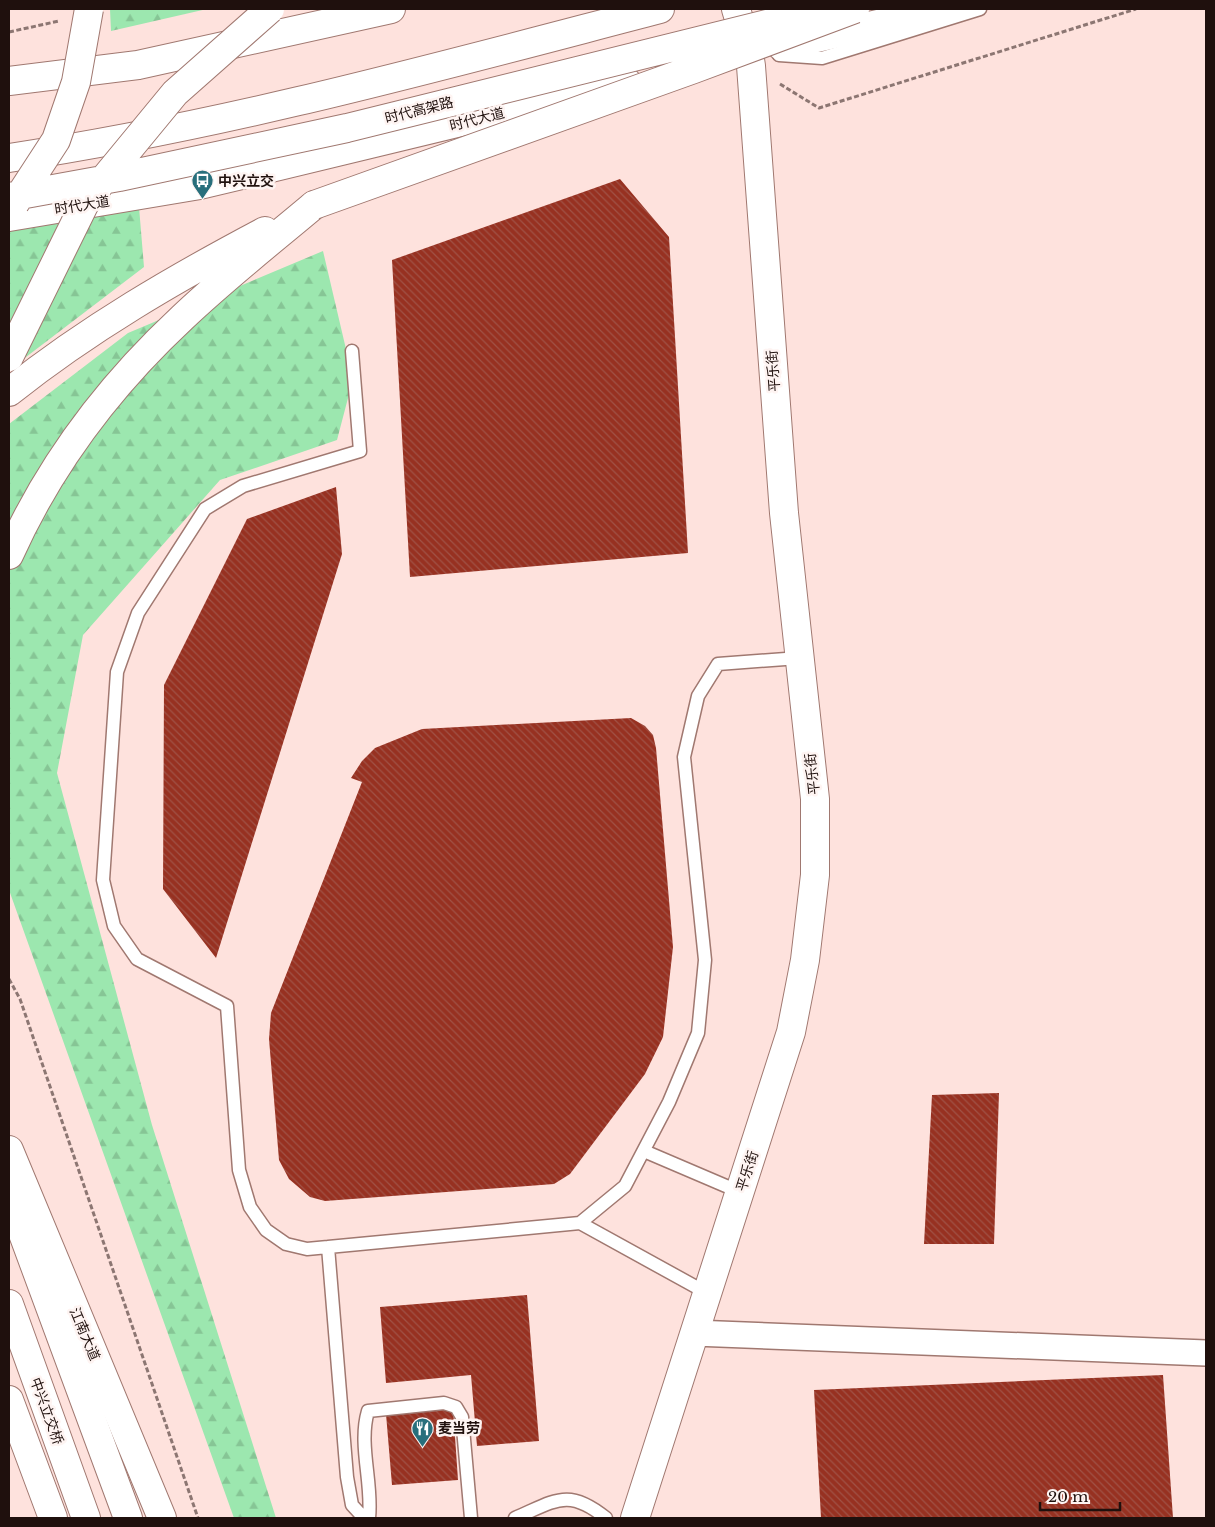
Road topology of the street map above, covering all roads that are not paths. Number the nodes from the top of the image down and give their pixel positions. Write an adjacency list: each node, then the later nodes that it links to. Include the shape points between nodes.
1 (88, 9): 15 (main road, bridge, via 76,82 56,140)
2 (270, 9): 18 (main road, bridge, via 175,93 86,201)
3 (391, 9): 11 (main road, via 138,64)
4 (660, 9): 12 (main road, bridge, via 300,100 80,147)
5 (736, 9): 10 (main road, 平乐街)
6 (827, 9): 13 (main road, 时代高架路, bridge, via 347,128)
7 (855, 9): 14 (main road, bridge)
8 (944, 9): 10 (main road, 时代大道)
9 (980, 9): 10 (lane, via 822,58)
10 (750, 53): 16 (main road, 时代大道, via 200,185); 21 (main road, 平乐街, via 784,514)
11 (9, 81)
12 (9, 158)
13 (9, 197)
14 (314, 205): 19 (main road, via 181,276 38,369); 20 (main road, via 181,318 132,369 76,438 27,516)
15 (9, 210)
16 (9, 217)
17 (352, 351): 27 (lane, via 360,451 243,486 205,508 138,614 118,672 103,880 114,926 137,959 227,1006 239,1170 250,1207 266,1230 286,1244 307,1248)
18 (9, 357)
19 (9, 392)
20 (9, 555)
21 (799, 658): 23 (lane, via 718,664 698,696 684,757 705,960 698,1034); 24 (main road, 平乐街, via 815,799 814,875 805,960 786,1050)
22 (9, 1150): 36 (main road, 江南大道)
23 (644, 1151): 24 (lane); 26 (lane, via 625,1186)
24 (740, 1192): 28 (main road, 平乐街)
25 (9, 1196): 35 (main road)
26 (580, 1223): 27 (lane); 28 (lane)
27 (328, 1246): 37 (lane, via 347,1477 352,1505)
28 (707, 1293): 30 (main road, 平乐街)
29 (9, 1304): 34 (main road, 中兴立交桥)
30 (694, 1333): 31 (street); 42 (main road, 平乐街)
31 (1206, 1353)
32 (9, 1400): 33 (main road)
33 (53, 1518)
34 (86, 1518)
35 (128, 1518)
36 (162, 1518)
37 (364, 1518)
38 (368, 1518): 39 (lane, via 371,1499 364,1427 368,1411 444,1403 456,1407 462,1417)
39 (471, 1518)
40 (515, 1518): 41 (lane, via 560,1498 589,1504)
41 (606, 1518)
42 (635, 1518)

